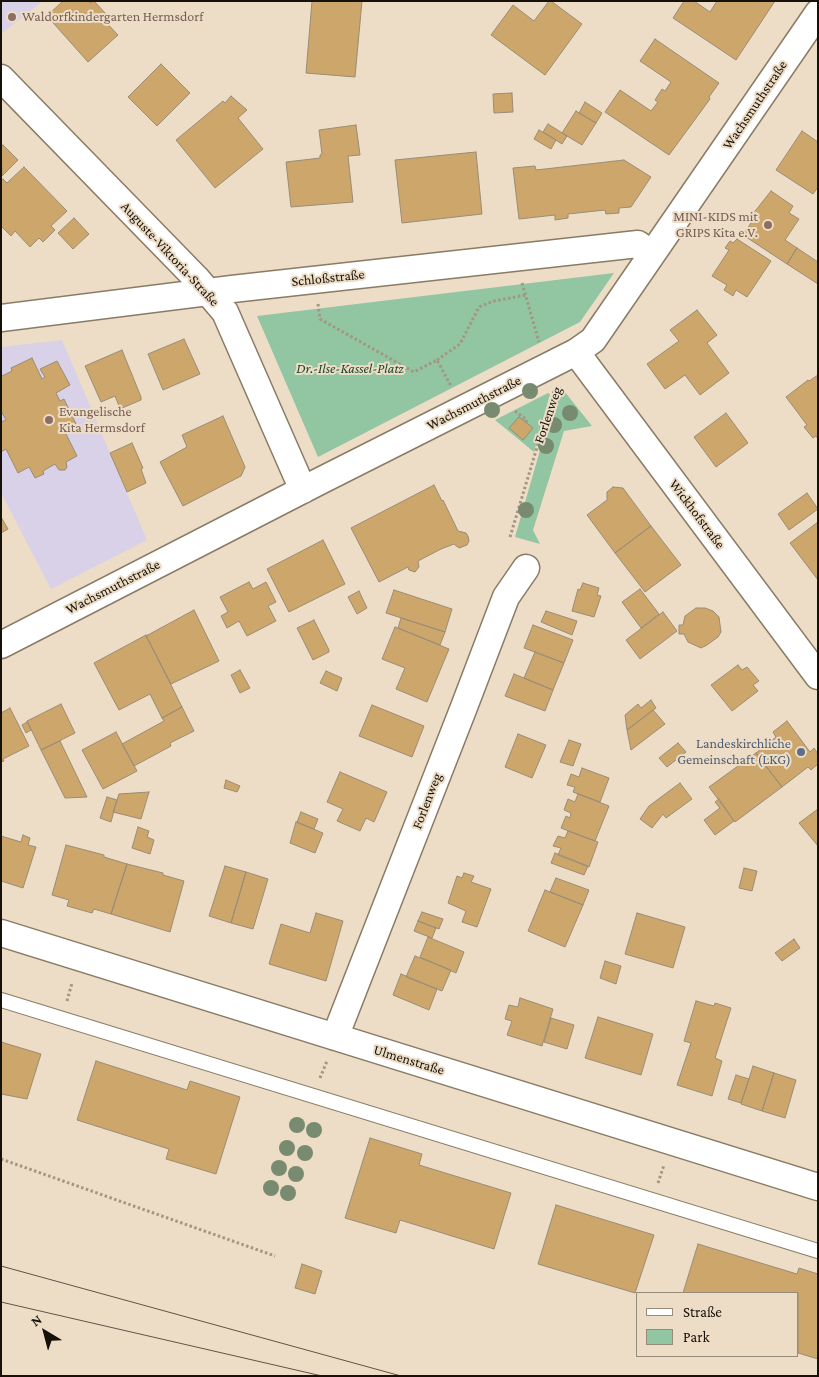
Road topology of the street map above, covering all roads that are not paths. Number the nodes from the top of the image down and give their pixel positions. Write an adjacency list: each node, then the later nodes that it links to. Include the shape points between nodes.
1 (818, 14): 3 (street, Wachsmuthstraße)
2 (1, 78): 4 (street, Auguste-Viktoria-Straße)
3 (652, 254): 4 (street, Schloßstraße, via 638,244); 6 (street, Wachsmuthstraße, via 593,340)
4 (208, 292): 5 (street, Schloßstraße); 7 (street, Auguste-Viktoria-Straße, via 225,312)
5 (1, 318)
6 (576, 352): 7 (street, Wachsmuthstraße); 10 (street, Wickhofstraße)
7 (303, 490): 9 (street, Wachsmuthstraße)
8 (526, 568): 13 (street, Forlenweg, via 506,597)
9 (1, 645)
10 (818, 676)
11 (1, 933): 13 (street, Ulmenstraße)
12 (1, 1000): 15 (lane)
13 (331, 1048): 14 (street, Ulmenstraße)
14 (818, 1187)
15 (818, 1251)

